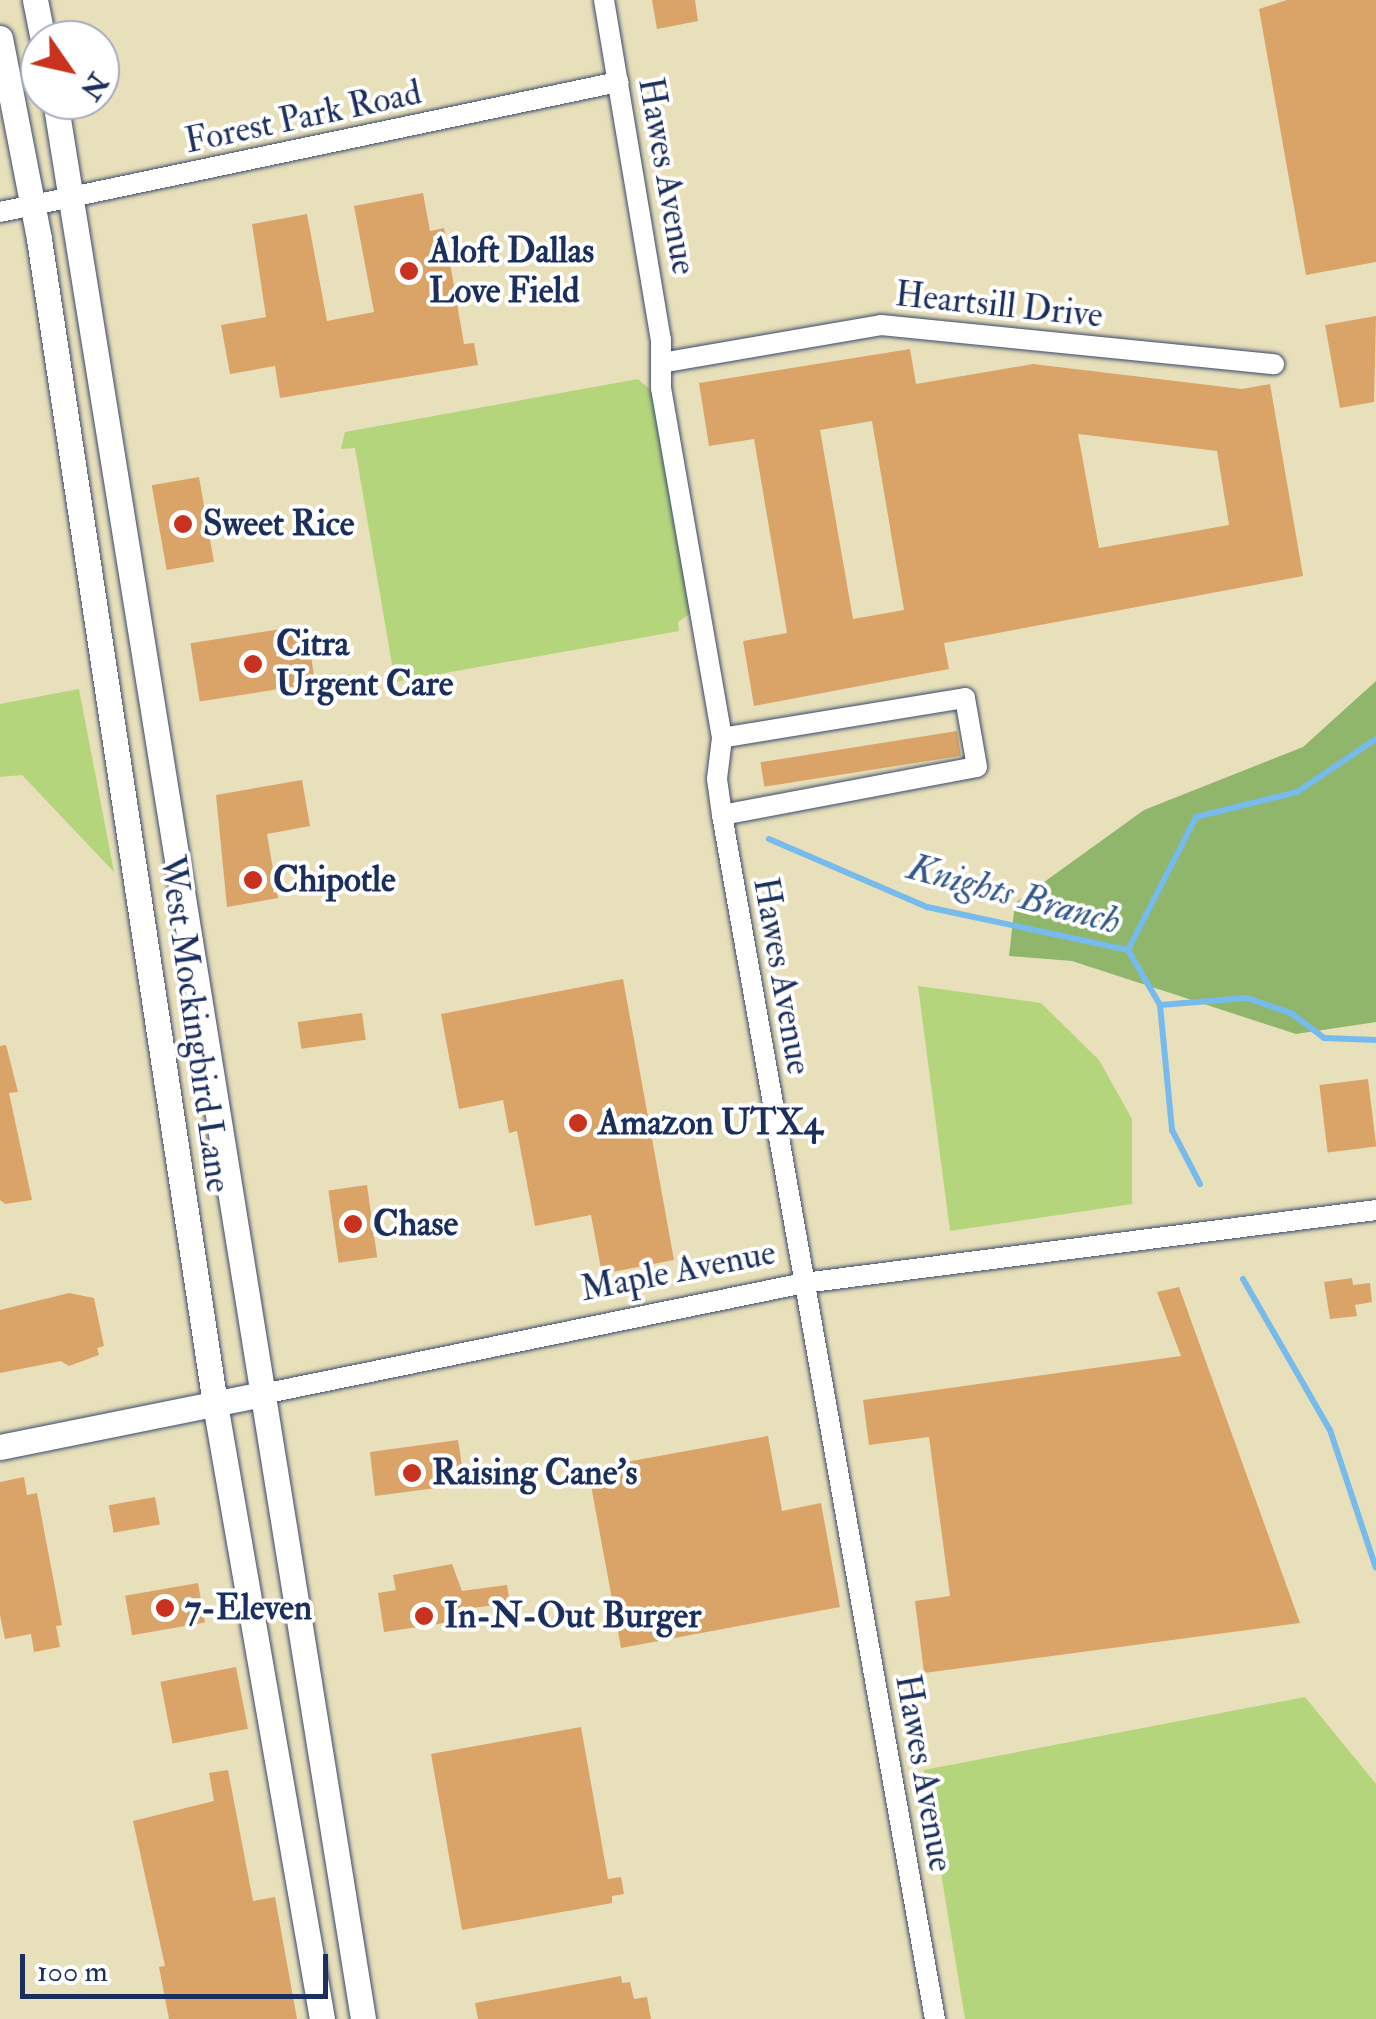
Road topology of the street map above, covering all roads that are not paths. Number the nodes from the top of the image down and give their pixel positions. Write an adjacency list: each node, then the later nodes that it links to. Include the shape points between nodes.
1 (604, 0): 3 (street, Hawes Avenue)
2 (0, 38): 6 (main road, West Mockingbird Lane)
3 (618, 82): 5 (street, Forest Park Road); 8 (street, Hawes Avenue)
4 (59, 120): 5 (main road, West Mockingbird Lane)
5 (74, 197): 6 (street, Forest Park Road); 11 (main road, West Mockingbird Lane)
6 (34, 206): 7 (street, Forest Park Road); 12 (main road, West Mockingbird Lane)
7 (0, 212)
8 (661, 364): 9 (street, Heartsill Drive, via 881,324); 10 (street, Hawes Avenue)
9 (1274, 364)
10 (722, 738): 13 (street, Hawes Avenue, via 716,780); 13 (street, via 965,698 977,768)
11 (166, 766): 12 (main road); 14 (main road, West Mockingbird Lane)
12 (122, 772): 15 (main road, West Mockingbird Lane)
13 (722, 816): 17 (street, Hawes Avenue)
14 (214, 1102): 15 (main road); 18 (main road, West Mockingbird Lane)
15 (171, 1107): 19 (main road, West Mockingbird Lane)
16 (1376, 1210): 17 (street, Maple Avenue)
17 (804, 1283): 18 (street, Maple Avenue); 25 (street, Hawes Avenue)
18 (258, 1395): 19 (main road, Maple Avenue); 21 (main road, West Mockingbird Lane)
19 (215, 1404): 20 (main road, Maple Avenue); 22 (main road, West Mockingbird Lane)
20 (0, 1447)
21 (316, 1737): 22 (main road); 24 (main road, West Mockingbird Lane)
22 (274, 1744): 23 (main road, West Mockingbird Lane)
23 (322, 2019)
24 (364, 2019)
25 (935, 2019)

